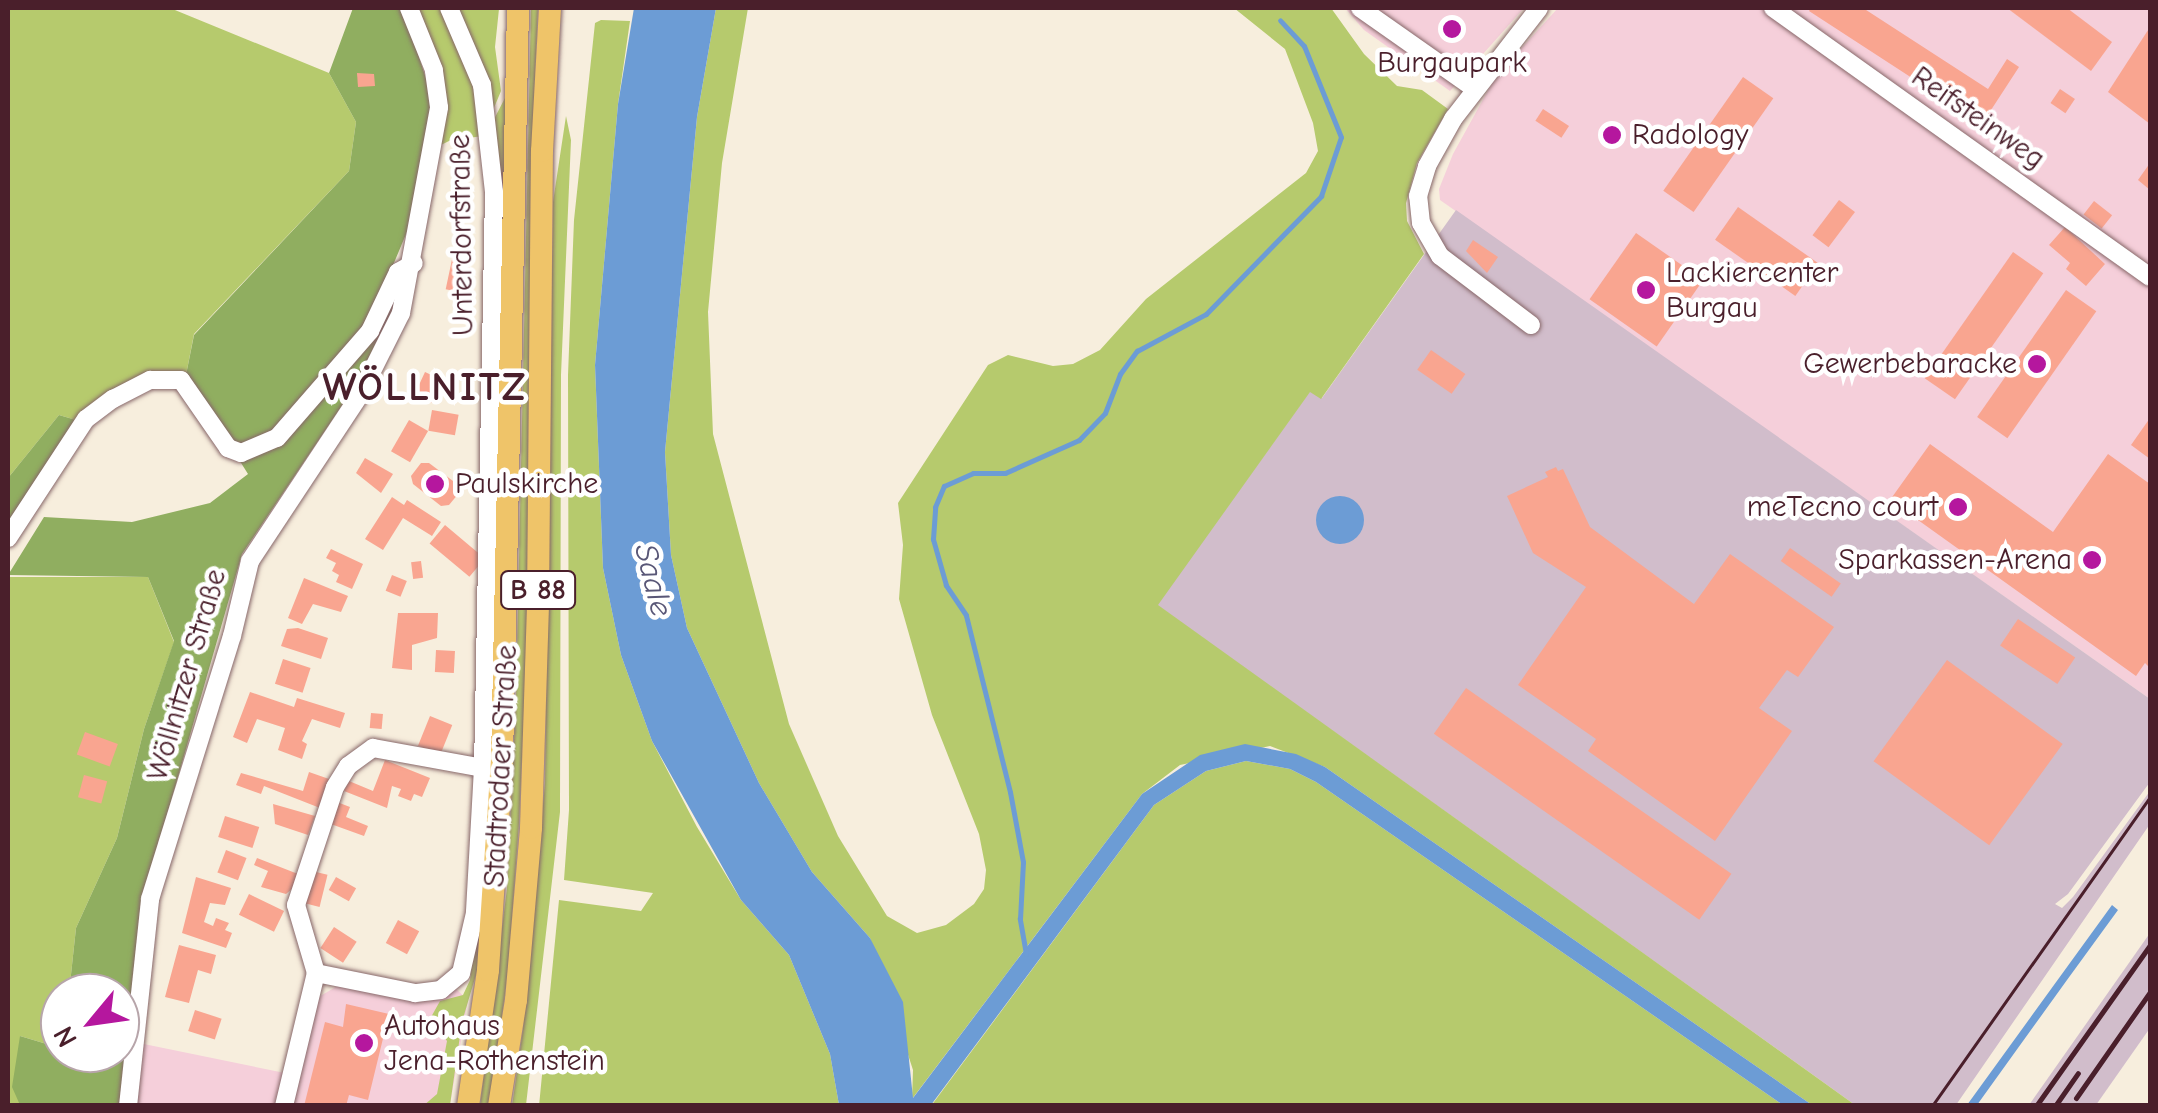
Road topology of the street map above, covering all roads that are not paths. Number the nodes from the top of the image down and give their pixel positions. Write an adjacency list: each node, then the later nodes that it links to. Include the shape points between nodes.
1 (409, 8): 9 (street, Wöllnitzer Straße, via 434,70 439,107)
2 (449, 8): 13 (street, Unterdorfstraße, via 482,85 494,192)
3 (518, 8): 17 (main road, Stadtrodaer Straße / B 88, via 502,760 488,970)
4 (550, 8): 18 (main road, Stadtrodaer Straße / B 88, via 530,828 516,1000)
5 (1360, 8): 8 (street)
6 (1539, 8): 8 (street)
7 (1773, 8): 10 (street, Reifsteinweg)
8 (1474, 88): 11 (street, via 1427,166 1418,211 1440,256)
9 (414, 263): 12 (street, via 398,272 370,331 278,438 240,453 228,448 180,380 150,380 86,419); 15 (street, Wöllnitzer Straße, via 387,348 250,561 150,899)
10 (2150, 275)
11 (1531, 325)
12 (8, 538)
13 (482, 768): 14 (street, Unterdorfstraße, via 474,913 461,973 442,990 415,993); 14 (street, via 388,747 373,748 348,766 296,906)
14 (316, 973): 16 (street)
15 (128, 1106)
16 (284, 1106)
17 (468, 1106)
18 (499, 1106)

